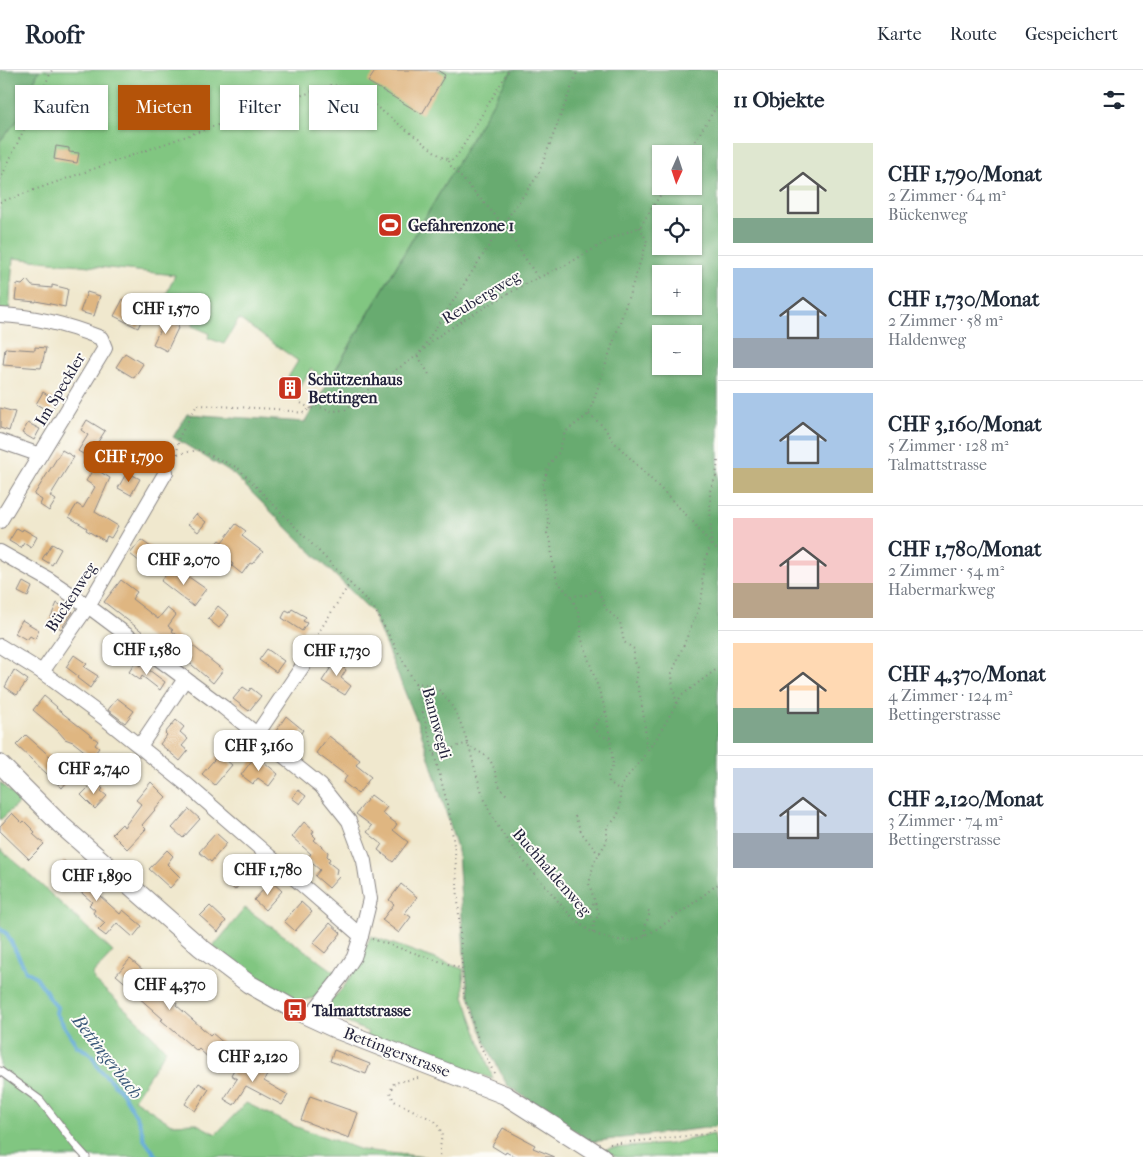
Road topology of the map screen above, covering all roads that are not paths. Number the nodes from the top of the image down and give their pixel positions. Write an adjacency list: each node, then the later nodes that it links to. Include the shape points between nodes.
1 (0, 315): 3 (street, Im Speckler, via 21,315 73,327 101,338 105,348)
2 (0, 441): 3 (street)
3 (40, 455): 5 (street, Im Speckler)
4 (166, 472): 7 (street, Bückenweg)
5 (0, 522)
6 (0, 552): 7 (street)
7 (88, 606): 10 (street, Bückenweg); 11 (street)
8 (0, 646): 10 (street)
9 (307, 654): 12 (street)
10 (42, 672): 13 (street)
11 (185, 679): 12 (street); 13 (street)
12 (257, 734): 15 (street, via 321,786 349,821 364,861 370,899)
13 (140, 746): 15 (street)
14 (0, 764): 16 (street, Bettingerstrasse, via 60,824 200,947 249,984)
15 (361, 936): 16 (street, via 342,977)
16 (309, 1017): 18 (street, Bettingerstrasse, via 505,1095)
17 (0, 1071): 19 (lane, via 40,1100)
18 (597, 1154)
19 (86, 1157)

